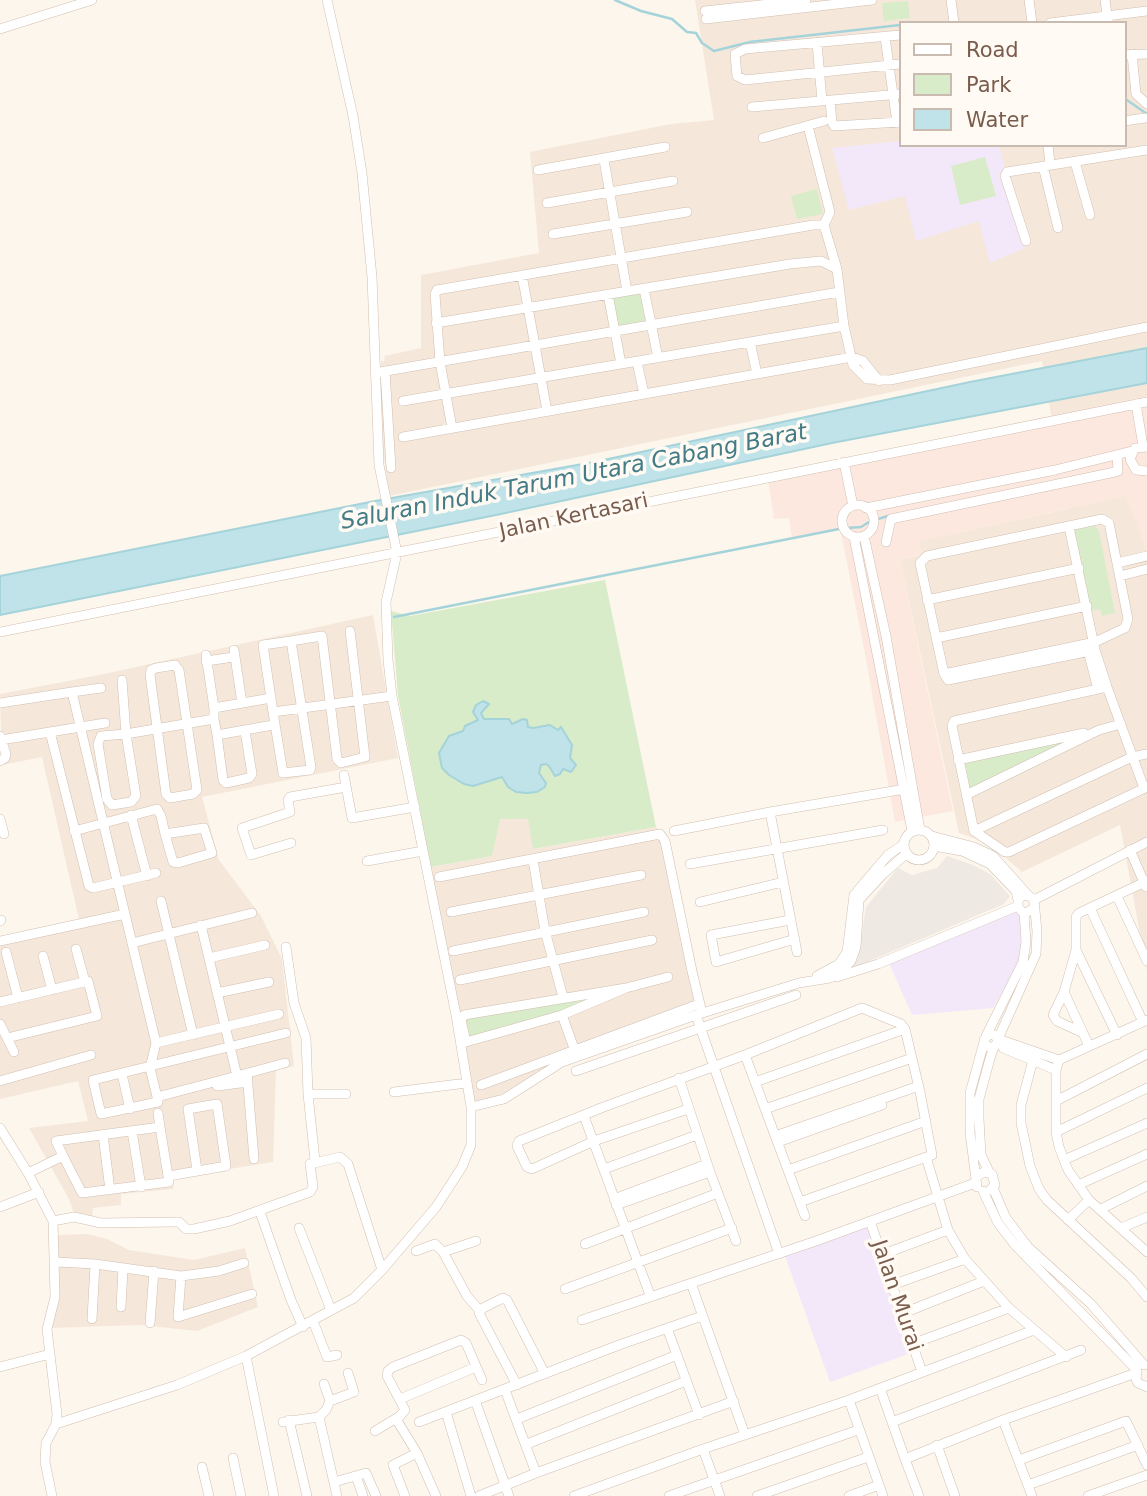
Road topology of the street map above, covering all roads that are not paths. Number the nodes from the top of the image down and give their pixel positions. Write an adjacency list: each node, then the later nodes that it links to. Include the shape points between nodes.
1 (92, 0): 15 (street)
2 (327, 0): 72 (street, via 362,173)
3 (806, 0): 8 (street)
4 (872, 0): 8 (street)
5 (951, 0): 11 (street)
6 (1029, 0): 13 (street)
7 (1105, 0): 12 (street)
8 (794, 4): 10 (street)
9 (1147, 11): 12 (street)
10 (705, 15)
11 (953, 20)
12 (1108, 20): 14 (street)
13 (1032, 21)
14 (1089, 21)
15 (0, 29)
16 (898, 36): 17 (street)
17 (886, 37): 18 (street); 22 (street)
18 (817, 43): 23 (street); 23 (street, via 739,50 735,54 737,76 745,80)
19 (1128, 54): 20 (street); 26 (street, via 1136,94)
20 (1147, 54)
21 (898, 64): 22 (street)
22 (888, 65): 23 (street); 24 (street)
23 (821, 72): 25 (street)
24 (896, 94): 25 (street); 31 (street)
25 (826, 101): 27 (street); 31 (street, via 834,125)
26 (1147, 104)
27 (752, 107)
28 (1145, 118): 30 (street)
29 (824, 121): 32 (street)
30 (1126, 121)
31 (898, 122)
32 (808, 126): 33 (street); 48 (street, via 830,212)
33 (763, 138)
34 (665, 147): 38 (street)
35 (1048, 147): 40 (street)
36 (1123, 149): 37 (street); 39 (street)
37 (1147, 150)
38 (604, 160): 41 (street); 43 (street)
39 (1075, 162): 40 (street); 46 (street)
40 (1046, 165): 49 (street); 51 (street, via 1011,170 1005,176)
41 (538, 170)
42 (673, 181): 43 (street)
43 (609, 192): 44 (street); 47 (street)
44 (547, 203)
45 (687, 212): 47 (street)
46 (1090, 215)
47 (614, 224): 50 (street); 52 (street)
48 (824, 225): 52 (street); 53 (street)
49 (1058, 228)
50 (553, 234)
51 (1026, 241)
52 (620, 259): 54 (street); 56 (street)
53 (837, 270): 55 (street, via 821,261); 57 (street)
54 (522, 275): 59 (street); 60 (street, via 437,290)
55 (644, 289): 56 (street); 61 (street)
56 (627, 291): 58 (street)
57 (839, 292): 61 (street); 62 (street)
58 (608, 294): 59 (street); 64 (street)
59 (528, 308): 60 (street); 66 (street)
60 (436, 323): 69 (street)
61 (651, 325): 64 (street); 67 (street)
62 (844, 326): 65 (street); 68 (street)
63 (1147, 327): 68 (street, via 879,381 861,376)
64 (615, 331): 66 (street); 71 (street)
65 (750, 342): 67 (street); 73 (street)
66 (534, 345): 69 (street); 74 (street)
67 (658, 358): 70 (street)
68 (852, 358): 73 (street)
69 (440, 362): 72 (street); 75 (street)
70 (636, 362): 71 (street); 76 (street)
71 (621, 364): 74 (street)
72 (380, 372): 87 (street); 101 (street, via 379,467)
73 (757, 374): 76 (street)
74 (540, 378): 75 (street); 80 (street)
75 (445, 394): 77 (street); 81 (street)
76 (644, 394): 80 (street)
77 (403, 401)
78 (1147, 402): 79 (street, Jalan Kertasari)
79 (1136, 404): 83 (street); 86 (street, Jalan Kertasari)
80 (547, 411): 81 (street)
81 (452, 428): 82 (street)
82 (403, 437)
83 (1145, 446): 84 (street)
84 (1132, 451): 85 (street); 89 (street, via 1131,463 1136,470)
85 (1116, 455): 88 (street); 91 (street, via 1117,472)
86 (844, 462): 95 (street); 101 (street, Jalan Kertasari)
87 (391, 468)
88 (1055, 470): 91 (street); 92 (street)
89 (1145, 471): 90 (street)
90 (1147, 484)
91 (1057, 485): 94 (street)
92 (969, 487): 93 (street); 94 (street)
93 (911, 499): 96 (street); 97 (street)
94 (973, 502): 97 (street)
95 (853, 506): 96 (street); 99 (street, via 842,522 845,531)
96 (866, 508): 99 (street, via 874,521)
97 (914, 514): 100 (street, via 891,519)
98 (1069, 527): 103 (street, via 1107,520); 104 (street); 109 (street, via 927,556 920,564)
99 (859, 537): 107 (street); 108 (street)
100 (886, 542)
101 (397, 553): 112 (street, Jalan Kertasari); 120 (street, via 385,627)
102 (1147, 556): 103 (street)
103 (1117, 563): 106 (street)
104 (1079, 568): 109 (street); 110 (street)
105 (1147, 569): 106 (street)
106 (1120, 576): 115 (street, via 1129,624)
107 (878, 597): 108 (street); 156 (street)
108 (867, 600): 148 (street)
109 (927, 600): 113 (street)
110 (1087, 606): 113 (street); 115 (street)
111 (350, 631): 122 (street)
112 (0, 632)
113 (936, 638): 115 (street, via 944,674)
114 (291, 640): 121 (street, via 263,645); 125 (street, via 323,636); 126 (street)
115 (1093, 648): 118 (street)
116 (122, 680): 138 (street)
117 (101, 688): 119 (street)
118 (1102, 688): 130 (street); 143 (street, via 954,721)
119 (72, 692): 124 (street); 133 (street)
120 (393, 696): 122 (street); 150 (street)
121 (271, 698): 123 (street); 127 (street)
122 (360, 700): 125 (street); 125 (street, via 366,755 341,763)
123 (242, 703): 128 (street); 128 (street, via 234,653 206,658)
124 (0, 704)
125 (330, 705): 126 (street)
126 (301, 707): 127 (street); 132 (street, via 310,770 283,774)
127 (273, 712): 132 (street)
128 (214, 714): 131 (street); 139 (street)
129 (105, 723): 133 (street)
130 (1121, 724): 135 (street); 142 (street)
131 (187, 725): 134 (street); 134 (street, via 175,665 151,670); 134 (street, via 197,790 170,798)
132 (273, 725): 136 (street)
133 (80, 727): 137 (street); 154 (street)
134 (156, 729): 138 (street)
135 (1099, 730): 143 (street); 149 (street)
136 (245, 731): 139 (street); 139 (street, via 252,774 226,783)
137 (50, 732): 140 (street); 157 (street)
138 (127, 734): 138 (street, via 101,736 98,744 107,799 112,805 131,802 136,796)
139 (217, 735)
140 (0, 738): 144 (street, via 5,758)
141 (1147, 754): 142 (street)
142 (1132, 757): 147 (street); 159 (street)
143 (958, 760): 149 (street)
144 (0, 761)
145 (344, 775): 146 (street)
146 (346, 787): 150 (street, via 352,818); 164 (street, via 290,797 290,812 242,828 251,855)
147 (1146, 788): 159 (street, via 1009,852)
148 (905, 789): 151 (street); 156 (street)
149 (966, 795): 159 (street)
150 (415, 807): 168 (street)
151 (769, 812): 158 (street); 166 (street)
152 (131, 815): 154 (street); 161 (street, via 158,810); 176 (street, via 151,874)
153 (0, 818): 160 (street)
154 (102, 822): 157 (street); 176 (street)
155 (883, 830): 166 (street)
156 (916, 830): 162 (street); 165 (street)
157 (74, 831): 176 (street, via 89,886)
158 (674, 831)
159 (974, 831)
160 (4, 834)
161 (165, 834): 161 (street, via 204,828 212,853 174,863)
162 (933, 841): 169 (street, via 930,856 920,860); 181 (street, via 974,847 993,856); 183 (street, via 990,864 1016,891)
163 (1147, 842): 167 (street)
164 (291, 843)
165 (904, 844): 169 (street); 213 (street, via 888,855 854,895 847,952 839,964)
166 (777, 849): 172 (street); 175 (street)
167 (1130, 850): 177 (street); 181 (street)
168 (423, 851): 171 (street); 257 (street)
169 (906, 854): 209 (street, via 859,901 851,961)
170 (533, 860): 174 (street); 178 (street); 222 (street, via 664,836)
171 (368, 861)
172 (690, 864)
173 (641, 875): 178 (street)
174 (439, 877)
175 (783, 882): 182 (street); 189 (street)
176 (118, 883): 188 (street)
177 (1146, 884): 179 (street)
178 (539, 895): 185 (street); 191 (street)
179 (1117, 895): 184 (street); 207 (street)
180 (161, 901): 192 (street)
181 (1032, 901): 183 (street, via 1022,896); 183 (street, via 1029,912); 237 (street, via 1036,954)
182 (700, 902)
183 (1020, 906): 209 (street, via 878,964); 235 (street, via 1026,942 1023,962)
184 (1090, 908): 200 (street, via 1076,918); 225 (street)
185 (451, 912)
186 (644, 912): 191 (street)
187 (252, 913): 190 (street)
188 (125, 914): 195 (street); 196 (street)
189 (790, 920): 193 (street); 193 (street, via 711,934 716,962)
190 (201, 925): 192 (street); 205 (street)
191 (545, 931): 201 (street); 206 (street)
192 (169, 934): 196 (street); 232 (street)
193 (795, 939): 203 (street)
194 (652, 940): 206 (street)
195 (0, 941)
196 (132, 943): 236 (street)
197 (265, 945): 205 (street)
198 (286, 947): 262 (street, via 306,1038)
199 (76, 948): 211 (street)
200 (1076, 950): 216 (street); 233 (street)
201 (453, 951)
202 (6, 952): 220 (street)
203 (797, 952)
204 (43, 957): 215 (street)
205 (209, 958): 217 (street)
206 (552, 961): 210 (street); 219 (street)
207 (1147, 961)
208 (667, 977): 214 (street)
209 (830, 978): 213 (street)
210 (460, 980)
211 (85, 982): 215 (street); 234 (street, via 97,1016)
212 (269, 982): 217 (street)
213 (799, 984): 222 (street)
214 (625, 988): 219 (street); 224 (street)
215 (52, 990): 220 (street)
216 (1064, 992): 230 (street); 230 (street, via 1053,1017)
217 (217, 993): 227 (street)
218 (796, 995): 228 (street)
219 (563, 997): 224 (street, via 461,1020 468,1043)
220 (18, 998): 221 (street)
221 (0, 1002)
222 (699, 1011): 228 (street); 240 (street); 266 (street, via 562,1062 505,1099)
223 (279, 1014): 227 (street)
224 (562, 1015): 240 (street)
225 (1145, 1021): 233 (street)
226 (0, 1024): 234 (street)
227 (225, 1027): 232 (street); 239 (street)
228 (700, 1029): 249 (street); 251 (street)
229 (905, 1029): 244 (street, via 895,1020 862,1008); 245 (street); 256 (street)
230 (1082, 1032): 238 (street)
231 (286, 1033): 239 (street)
232 (193, 1035): 236 (street)
233 (1117, 1035): 238 (street)
234 (7, 1038): 241 (street)
235 (985, 1039): 237 (street, via 993,1034); 295 (street, via 970,1093 970,1133)
236 (156, 1043): 250 (street)
237 (996, 1045): 246 (street); 248 (street); 292 (street, via 979,1099 981,1155)
238 (1089, 1046): 248 (street)
239 (231, 1047): 250 (street); 253 (street)
240 (575, 1051): 258 (street)
241 (15, 1052)
242 (1147, 1054): 265 (street)
243 (91, 1055): 255 (street)
244 (745, 1055): 249 (street); 256 (street)
245 (912, 1058): 260 (street); 269 (street)
246 (1033, 1060): 248 (street); 312 (street, via 1021,1105 1025,1144 1040,1189)
247 (285, 1063): 253 (street)
248 (1058, 1065): 265 (street)
249 (712, 1067): 254 (street); 327 (street)
250 (150, 1068): 252 (street); 264 (street)
251 (576, 1071)
252 (122, 1074): 267 (street); 267 (street, via 93,1080 102,1114)
253 (244, 1077): 264 (street); 285 (street)
254 (679, 1079): 268 (street); 271 (street)
255 (0, 1081)
256 (755, 1082): 269 (street)
257 (467, 1083): 261 (street); 266 (street)
258 (481, 1085)
259 (1147, 1088): 277 (street)
260 (919, 1089): 272 (street); 280 (street)
261 (394, 1092)
262 (308, 1094): 263 (street); 287 (street)
263 (346, 1094)
264 (157, 1097): 267 (street, via 158,1102)
265 (1056, 1101): 277 (street)
266 (471, 1107): 335 (street, via 471,1145 462,1167 436,1207)
267 (130, 1109)
268 (688, 1109): 279 (street); 281 (street)
269 (765, 1109): 280 (street)
270 (158, 1113): 275 (street)
271 (584, 1116): 281 (street); 281 (street, via 519,1141 517,1146 532,1169)
272 (926, 1121): 284 (street); 291 (street)
273 (1147, 1123): 286 (street)
274 (0, 1128): 293 (street)
275 (160, 1128): 276 (street); 294 (street)
276 (132, 1131): 278 (street); 298 (street)
277 (1056, 1132): 286 (street)
278 (103, 1135): 283 (street, via 56,1141); 300 (street)
279 (697, 1135): 288 (street); 289 (street)
280 (776, 1139): 291 (street)
281 (594, 1141): 289 (street)
282 (1147, 1154): 296 (street)
283 (63, 1156): 293 (street); 300 (street, via 82,1193)
284 (929, 1156): 303 (street); 306 (street)
285 (254, 1158)
286 (1064, 1160): 296 (street)
287 (315, 1161): 309 (street, via 310,1164 312,1191); 335 (street, via 340,1157 347,1161)
288 (708, 1168): 302 (street); 305 (street)
289 (604, 1169): 305 (street)
290 (197, 1170): 290 (street, via 226,1166 217,1104 188,1109); 294 (street)
291 (788, 1170): 306 (street)
292 (989, 1172): 295 (street); 299 (street, via 995,1181)
293 (28, 1173): 301 (street)
294 (169, 1176): 298 (street, via 169,1182)
295 (978, 1184): 299 (street); 303 (street); 323 (street, via 1003,1231)
296 (1078, 1185): 304 (street)
297 (1147, 1186): 308 (street)
298 (141, 1187): 300 (street)
299 (993, 1188): 323 (street)
300 (110, 1189)
301 (39, 1192): 307 (street); 313 (street)
302 (718, 1193): 316 (street); 317 (street)
303 (941, 1194): 314 (street); 319 (street)
304 (1088, 1200): 308 (street); 312 (street)
305 (615, 1202): 316 (street)
306 (800, 1202): 310 (street)
307 (0, 1208)
308 (1101, 1209): 318 (street)
309 (260, 1212): 313 (street, via 194,1229 179,1222 101,1223 74,1217); 355 (street)
310 (805, 1216)
311 (1147, 1217): 318 (street)
312 (1068, 1220): 344 (street)
313 (53, 1221): 330 (street)
314 (870, 1221): 327 (street); 328 (street, Jalan Murai)
315 (299, 1228): 347 (street)
316 (624, 1228): 322 (street); 331 (street)
317 (732, 1228): 321 (street); 331 (street)
318 (1121, 1228): 326 (street)
319 (948, 1230): 328 (street); 329 (street)
320 (476, 1241): 325 (street)
321 (736, 1241)
322 (585, 1244)
323 (1025, 1250): 367 (street, via 1091,1304)
324 (416, 1251): 325 (street, via 435,1244)
325 (443, 1252): 348 (street)
326 (1147, 1252)
327 (779, 1254): 339 (street)
328 (881, 1255): 340 (street, Jalan Murai)
329 (965, 1259): 338 (street); 340 (street)
330 (55, 1262): 332 (street); 360 (street, via 55,1297 47,1329)
331 (637, 1263): 341 (street); 343 (street)
332 (95, 1264): 334 (street); 351 (street)
333 (244, 1264): 337 (street)
334 (123, 1268): 336 (street); 345 (street)
335 (382, 1270): 347 (street, via 360,1293)
336 (154, 1272): 337 (street); 354 (street)
337 (181, 1276): 342 (street, via 178,1317)
338 (984, 1281): 346 (street); 349 (street)
339 (691, 1283): 343 (street); 350 (street)
340 (892, 1285): 349 (street, Jalan Murai)
341 (565, 1289)
342 (252, 1294)
343 (650, 1295): 352 (street)
344 (1147, 1297)
345 (121, 1307)
346 (1009, 1308): 357 (street); 358 (street)
347 (331, 1310): 353 (street)
348 (480, 1311): 370 (street, via 505,1298); 374 (street)
349 (901, 1314): 358 (street, Jalan Murai)
350 (702, 1316): 356 (street); 382 (street)
351 (92, 1319)
352 (582, 1320)
353 (313, 1321): 355 (street); 361 (street, via 327,1357)
354 (150, 1323)
355 (303, 1326): 363 (street)
356 (667, 1328): 362 (street); 370 (street)
357 (1034, 1330): 364 (street); 368 (street)
358 (912, 1344): 368 (street, Jalan Murai)
359 (1082, 1350): 364 (street)
360 (50, 1354): 365 (street); 391 (street)
361 (337, 1355)
362 (677, 1355): 372 (street); 387 (street)
363 (246, 1356): 391 (street, via 177,1385); 417 (street)
364 (1066, 1357): 390 (street)
365 (0, 1367)
366 (476, 1367): 371 (street); 378 (street); 378 (street, via 461,1340 393,1367 387,1377)
367 (1141, 1369): 375 (street, via 1138,1383); 388 (street)
368 (922, 1372): 376 (street)
369 (348, 1373): 381 (street, via 354,1392)
370 (545, 1374): 374 (street)
371 (482, 1380)
372 (685, 1381): 384 (street); 395 (street)
373 (324, 1384): 381 (street)
374 (517, 1385): 377 (street)
375 (1147, 1387)
376 (880, 1388): 380 (street); 390 (street)
377 (505, 1390): 379 (street); 387 (street)
378 (400, 1399): 386 (street, via 405,1410)
379 (475, 1400): 383 (street); 413 (street)
380 (849, 1400): 392 (street); 394 (street)
381 (330, 1401): 385 (street)
382 (734, 1401): 384 (street); 394 (street)
383 (446, 1412): 389 (street); 424 (street)
384 (699, 1415): 406 (street)
385 (319, 1417): 410 (street); 418 (street, via 286,1421)
386 (396, 1419): 393 (street); 399 (street)
387 (517, 1419): 395 (street)
388 (1003, 1420): 396 (street); 403 (street)
389 (419, 1422)
390 (892, 1422): 402 (street)
391 (56, 1424): 414 (street, via 45,1450)
392 (859, 1430): 400 (street); 409 (street)
393 (375, 1431)
394 (745, 1435): 398 (street)
395 (527, 1444): 406 (street)
396 (937, 1445): 402 (street); 434 (street)
397 (1138, 1445): 403 (street, via 1124,1421); 404 (street); 412 (street)
398 (703, 1449): 409 (street); 427 (street)
399 (418, 1453): 422 (street, via 393,1465); 423 (street)
400 (868, 1457): 411 (street); 430 (street)
401 (233, 1458): 416 (street)
402 (905, 1459): 433 (street)
403 (1019, 1460): 412 (street)
404 (1147, 1465)
405 (202, 1467): 415 (street)
406 (536, 1473): 413 (street)
407 (1147, 1475): 436 (street)
408 (356, 1476): 410 (street); 420 (street); 421 (street, via 366,1473)
409 (714, 1480): 428 (street); 429 (street)
410 (334, 1482): 419 (street)
411 (879, 1485): 431 (street); 432 (street)
412 (1028, 1485): 435 (street)
413 (506, 1486): 425 (street); 426 (street)
414 (52, 1496)
415 (209, 1496)
416 (241, 1496)
417 (274, 1496)
418 (307, 1496)
419 (337, 1496)
420 (363, 1496)
421 (376, 1496)
422 (405, 1496)
423 (436, 1496)
424 (471, 1496)
425 (479, 1496)
426 (509, 1496)
427 (575, 1496)
428 (669, 1496)
429 (720, 1496)
430 (758, 1496)
431 (849, 1496)
432 (883, 1496)
433 (919, 1496)
434 (955, 1496)
435 (1032, 1496)
436 (1088, 1496)

